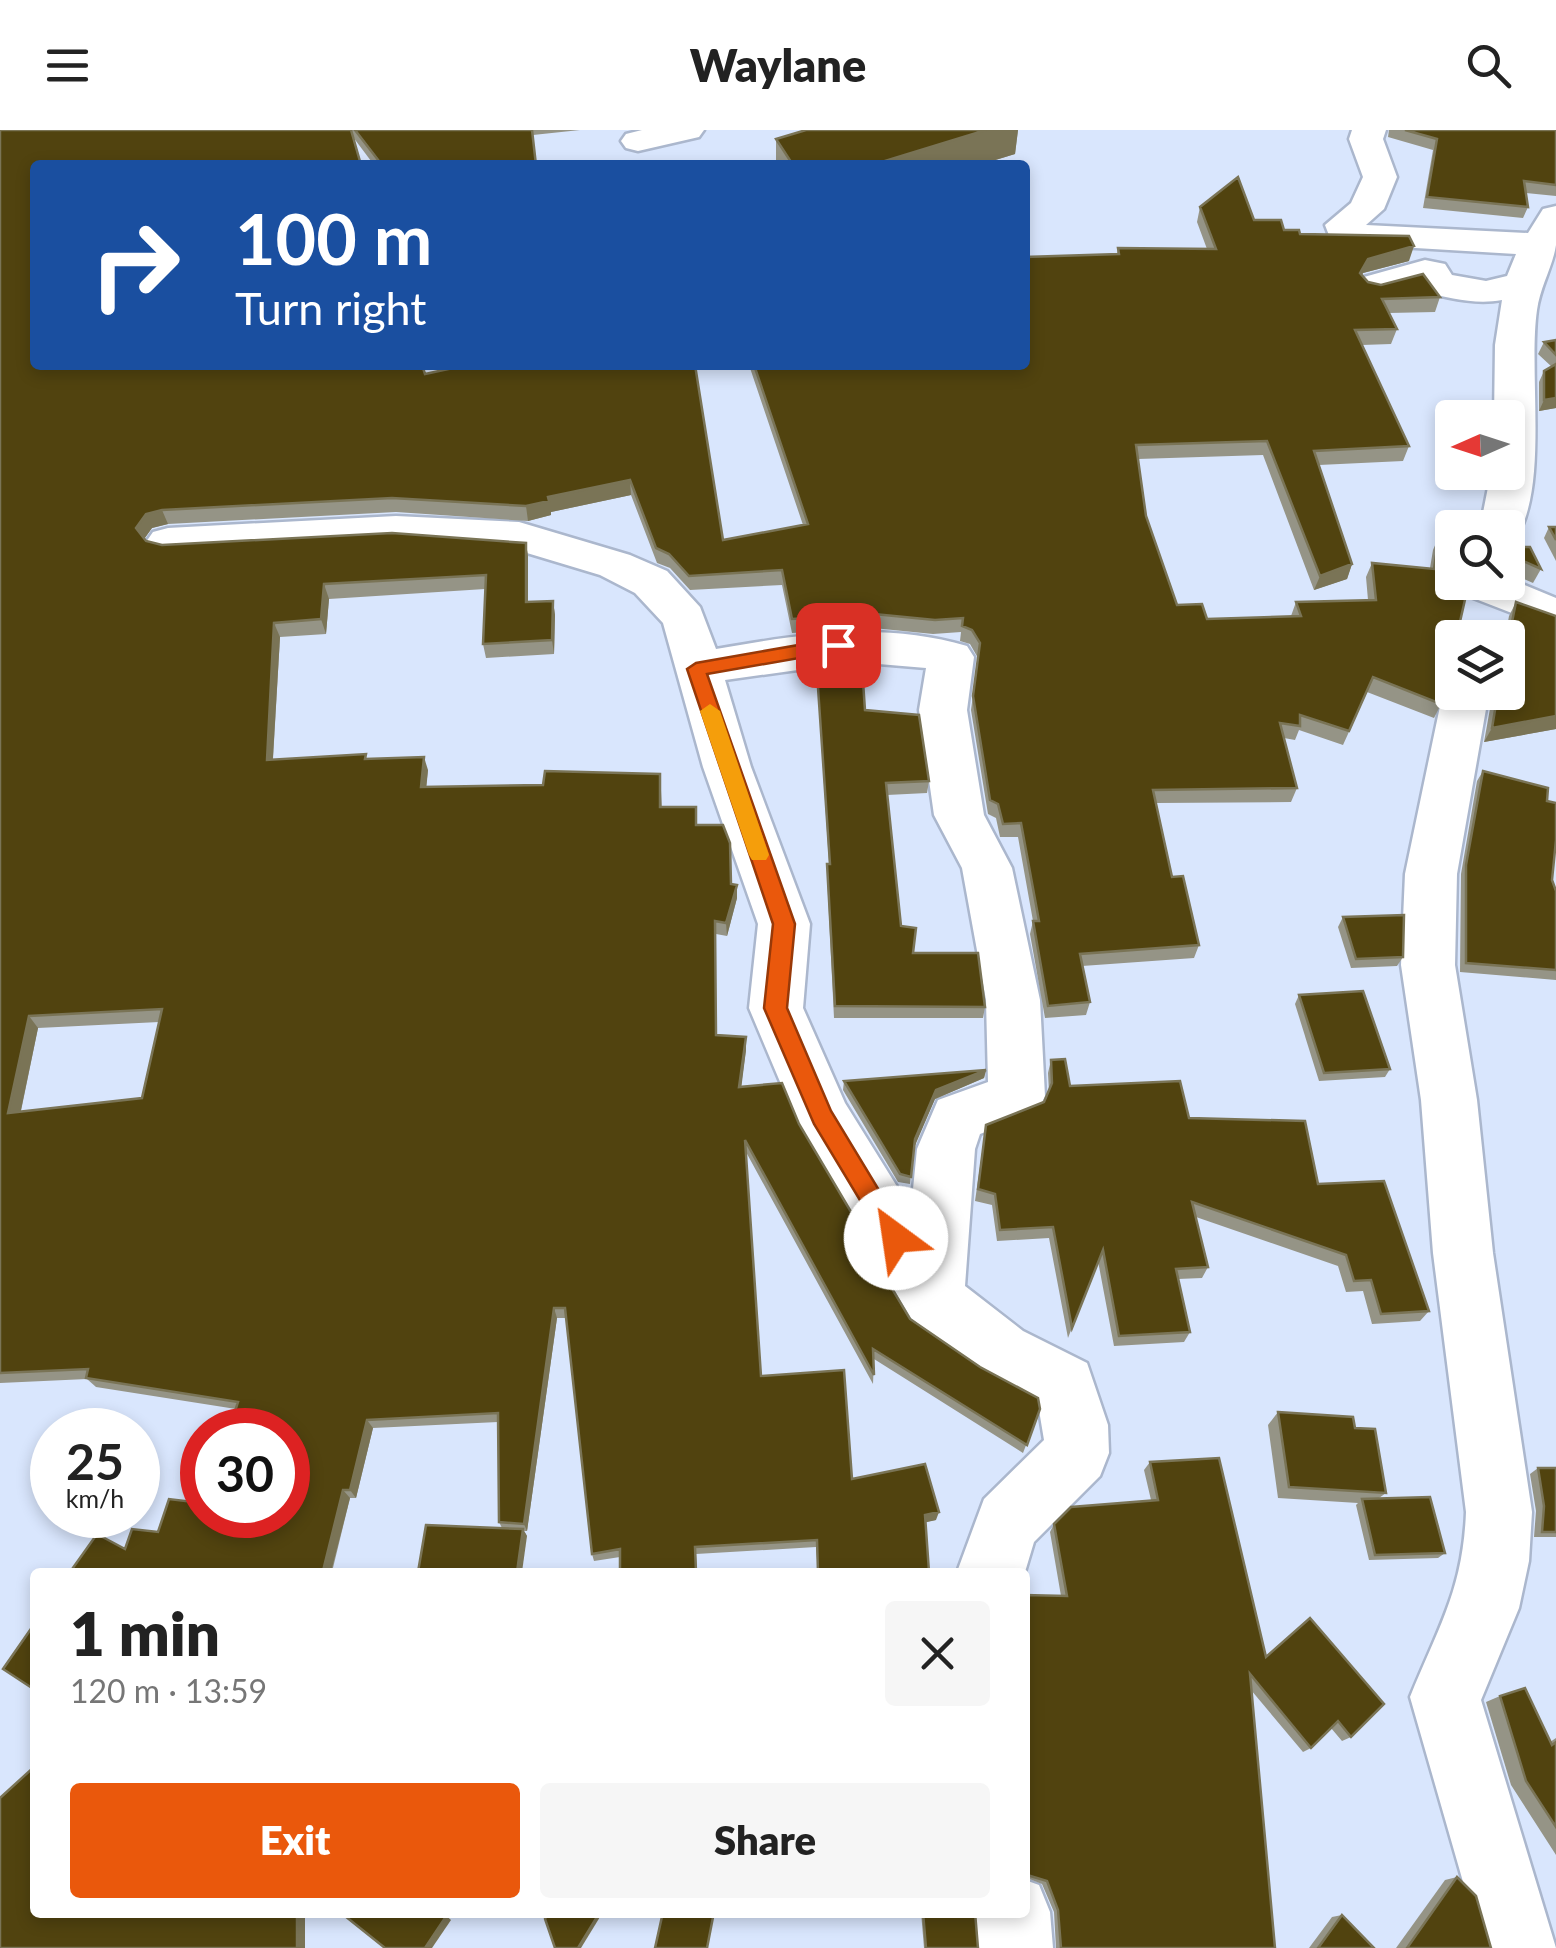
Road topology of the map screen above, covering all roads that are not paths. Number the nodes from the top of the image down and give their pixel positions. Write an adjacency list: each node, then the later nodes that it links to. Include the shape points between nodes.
1 (687, 130): 3 (street)
2 (1370, 130): 4 (street, via 1366,139 1380,178 1366,209 1343,225 1346,234)
3 (638, 141)
4 (1548, 230): 5 (street)
5 (1524, 284): 6 (street, via 1486,292 1437,284 1424,271); 7 (street, via 1512,343)
6 (1376, 285)
7 (1505, 510)
8 (168, 542): 11 (street, via 396,530 519,536 651,582 684,618)
9 (1498, 600): 10 (street)
10 (1556, 615)
11 (696, 669): 13 (street, via 784,924 776,1008 822,1116); 13 (street, via 838,645 910,646 951,657 943,710 958,815 986,868 1010,981 1017,1096 958,1116 946,1149)
12 (1463, 710): 17 (street, via 1431,874 1428,965 1450,1100 1500,1552 1477,1637 1445,1697)
13 (933, 1298): 14 (street, via 1001,1352 1065,1384 1076,1425 1077,1452 1006,1522)
14 (993, 1568)
15 (1012, 1918): 16 (street)
16 (1015, 1948)
17 (1520, 1948)

